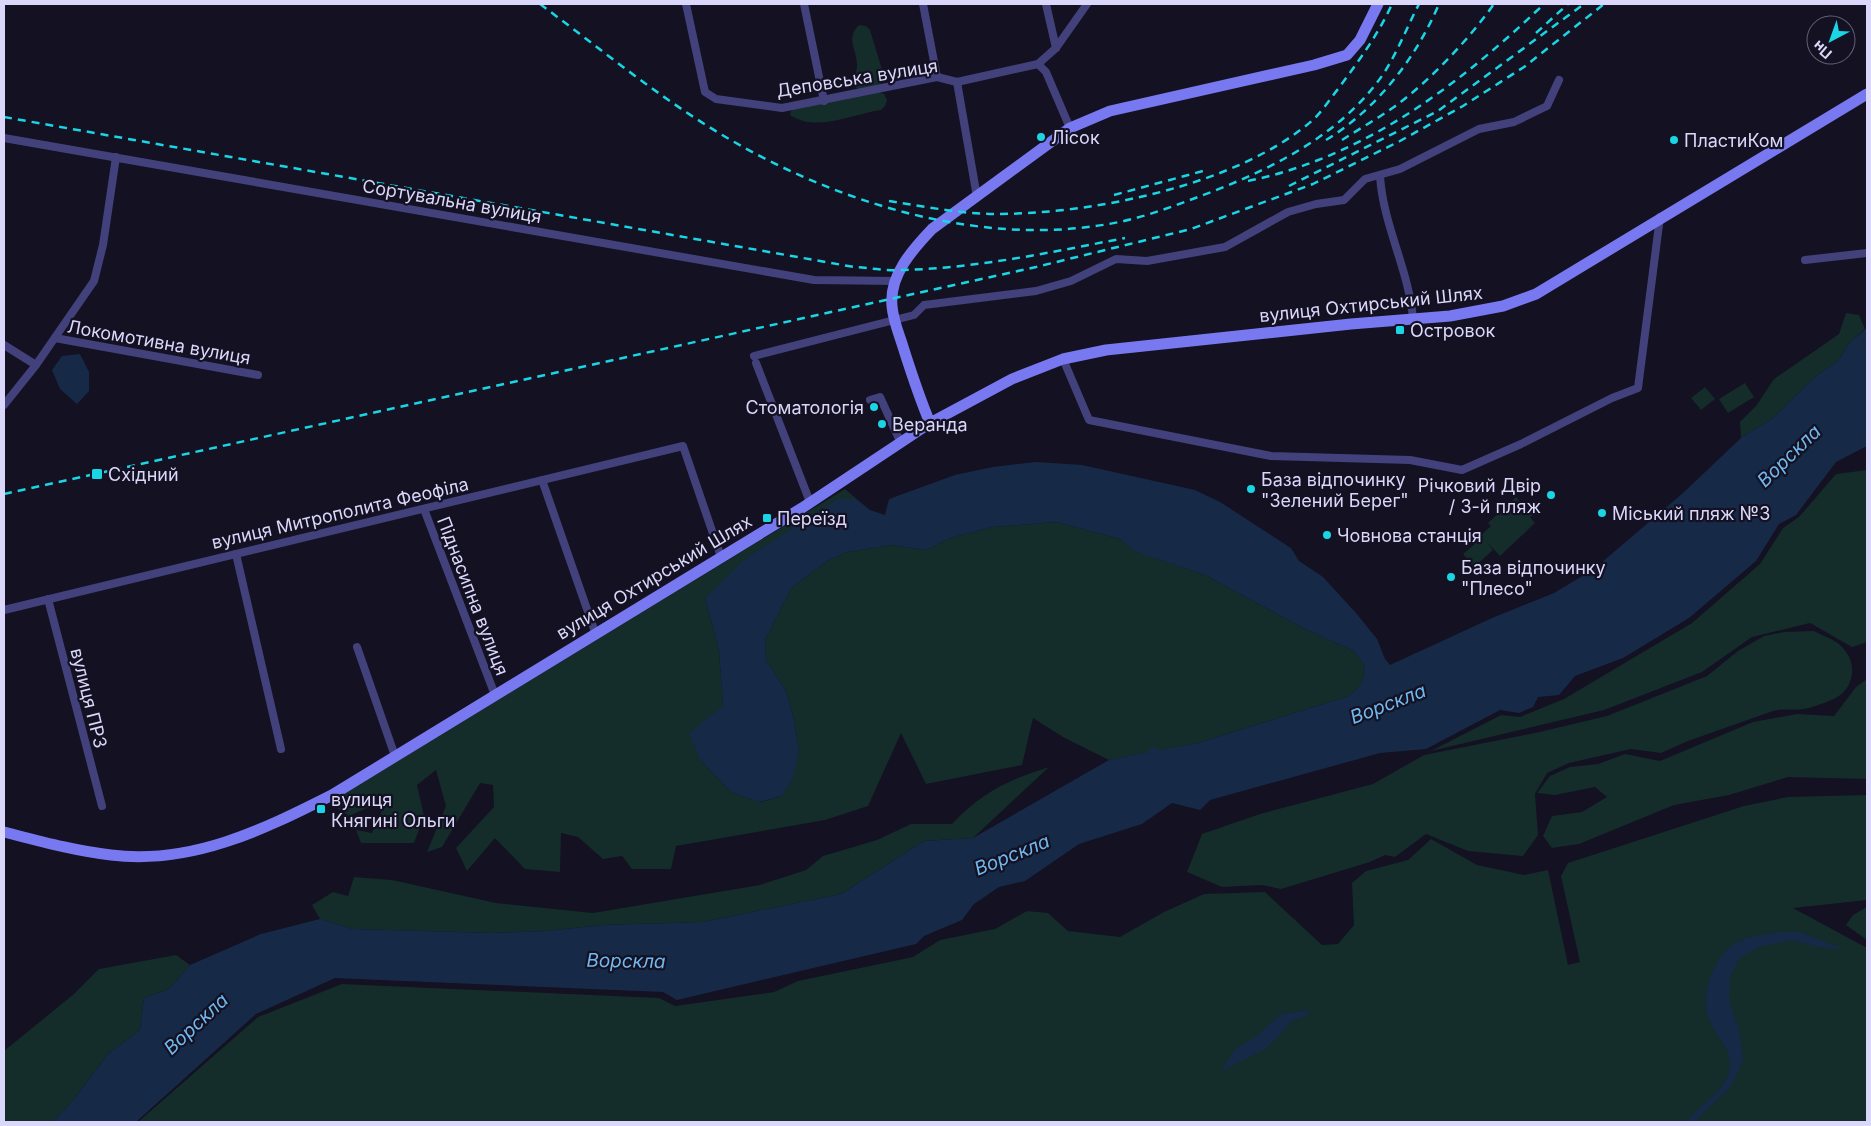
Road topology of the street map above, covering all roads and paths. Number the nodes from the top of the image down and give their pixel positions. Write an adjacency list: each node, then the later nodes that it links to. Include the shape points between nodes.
1 (686, 4): 13 (street, Деповська вулиця, via 705,92 716,99 782,108)
2 (804, 4): 13 (street)
3 (923, 4): 9 (street)
4 (1046, 4): 7 (street)
5 (1086, 4): 7 (street, Деповська вулиця)
6 (1378, 4): 14 (main road, via 1360,40 1347,55 1110,111)
7 (1056, 48): 8 (street, Деповська вулиця)
8 (1038, 64): 11 (street, Деповська вулиця); 14 (street, via 1046,72)
9 (937, 77): 11 (street, Деповська вулиця); 13 (street, Деповська вулиця)
10 (1559, 80): 17 (street, via 1547,106 1514,122 1479,129)
11 (957, 82): 18 (street, Деповська вулиця)
12 (1867, 94): 19 (main road, вулиця Охтирський Шлях)
13 (824, 101)
14 (1070, 128): 18 (main road)
15 (4, 138): 16 (street, Сортувальна вулиця)
16 (116, 158): 22 (street, Сортувальна вулиця, via 814,280); 25 (street, via 103,245 94,281)
17 (1380, 176): 23 (street, via 1381,198 1411,301); 24 (street, via 1365,179 1344,200 1288,212 1225,247 1147,261 1116,259 1071,281 1036,291 924,305 914,315)
18 (977, 197): 22 (main road, via 932,229 908,256)
19 (1660, 218): 23 (main road, вулиця Охтирський Шлях, via 1536,294 1503,306); 27 (street, via 1638,388 1462,470 1410,460 1263,455 1089,420)
20 (1867, 253): 21 (street)
21 (1805, 260)
22 (896, 281): 24 (main road, via 892,305)
23 (1413, 319): 27 (main road, вулиця Охтирський Шлях, via 1106,350)
24 (895, 320): 32 (main road); 35 (street, via 755,359)
25 (55, 338): 28 (street); 29 (street, Локомотивна вулиця)
26 (4, 345): 28 (street)
27 (1063, 359): 32 (main road, вулиця Охтирський Шлях, via 1012,380)
28 (36, 366): 31 (street)
29 (258, 375)
30 (870, 400): 33 (street, via 880,397)
31 (4, 406)
32 (930, 423): 33 (main road, вулиця Охтирський Шлях)
33 (900, 441): 35 (main road, вулиця Охтирський Шлях)
34 (542, 480): 36 (street, вулиця Митрополита Феофіла); 38 (street, вулиця Митрополита Феофіла, via 683,446); 41 (street)
35 (810, 502): 38 (main road, вулиця Охтирський Шлях)
36 (424, 509): 37 (street, вулиця Митрополита Феофіла); 43 (street, Піднасипна вулиця)
37 (236, 554): 39 (street, вулиця Митрополита Феофіла); 44 (street)
38 (721, 556): 41 (main road, вулиця Охтирський Шлях)
39 (48, 599): 40 (street, вулиця Митрополита Феофіла); 46 (street, вулиця ПРЗ)
40 (4, 610)
41 (595, 632): 43 (main road, вулиця Охтирський Шлях)
42 (357, 648): 45 (street)
43 (495, 695): 45 (main road, вулиця Охтирський Шлях)
44 (281, 749)
45 (395, 756): 47 (main road, вулиця Охтирський Шлях, via 332,795 268,828 212,847 164,855 113,855 57,846)
46 (102, 806)
47 (4, 832)

